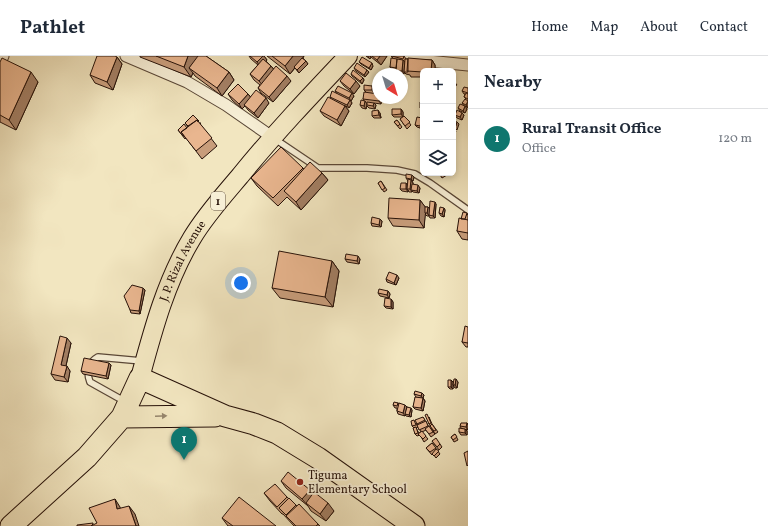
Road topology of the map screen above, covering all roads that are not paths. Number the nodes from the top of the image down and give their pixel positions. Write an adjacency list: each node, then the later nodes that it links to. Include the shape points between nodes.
1 (3, 56): 5 (street)
2 (126, 56): 7 (street, via 187,82)
3 (348, 56): 7 (main road, J. P. Rizal Avenue / 1)
4 (398, 56): 6 (street)
5 (0, 62)
6 (468, 65)
7 (272, 137): 8 (lane, via 318,168 367,168 416,174); 9 (main road, J. P. Rizal Avenue / 1, via 215,205 192,239 158,313)
8 (468, 210)
9 (142, 370): 10 (highway, J. P. Rizal Avenue / 1); 10 (lane, via 98,357 90,366 90,382); 11 (highway, via 202,407)
10 (126, 410): 11 (highway, one-way to 11); 12 (highway, 1, via 88,457)
11 (225, 416): 13 (highway, via 266,428 298,445)
12 (11, 526)
13 (414, 526)

